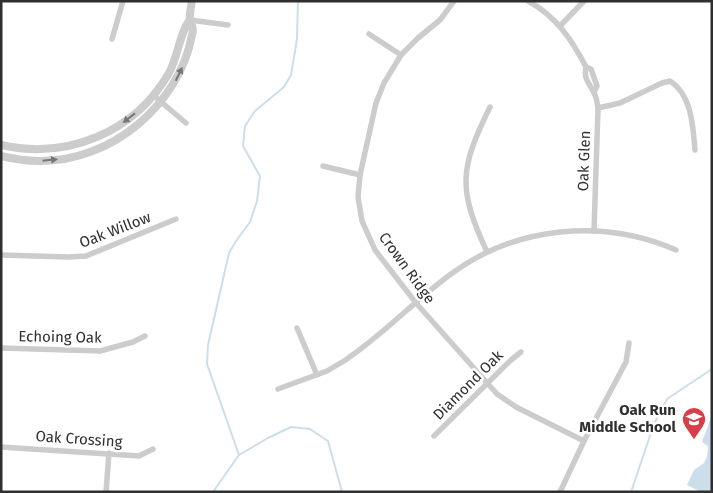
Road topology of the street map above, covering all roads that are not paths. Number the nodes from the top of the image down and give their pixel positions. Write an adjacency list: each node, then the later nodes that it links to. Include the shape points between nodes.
1 (123, 1): 10 (street)
2 (192, 1): 6 (street)
3 (454, 1): 11 (street, Crown Ridge, via 440,20)
4 (528, 1): 8 (street, Oak Glen)
5 (584, 1): 8 (street)
6 (190, 20): 7 (street); 12 (street, via 184,26 170,71); 13 (street, one-way to 6, via 187,56 194,28)
7 (228, 25)
8 (560, 26): 15 (street, Oak Glen, via 586,67 592,69)
9 (369, 34): 11 (street)
10 (112, 39)
11 (401, 55): 21 (street, Crown Ridge, via 380,91)
12 (153, 95): 13 (street); 17 (street, one-way to 17, via 124,123 88,141 46,150)
13 (161, 102): 16 (street); 19 (street, one-way to 13, via 40,162 90,152 127,133)
14 (490, 107): 25 (street, via 470,152 465,185 470,210)
15 (598, 108): 18 (street, via 620,103 670,82 677,86 688,107); 23 (street, Oak Glen)
16 (186, 123)
17 (3, 146): 19 (street)
18 (695, 150)
19 (2, 158)
20 (323, 166): 21 (street)
21 (360, 174): 27 (street, Crown Ridge, via 360,212 371,242)
22 (176, 219): 26 (street, Oak Willow, via 86,256)
23 (594, 231): 24 (street, via 644,238); 25 (street, via 542,234)
24 (676, 250)
25 (487, 252): 27 (street, via 452,274)
26 (1, 256)
27 (416, 303): 33 (street, via 354,354); 34 (street, Crown Ridge)
28 (297, 328): 33 (street)
29 (145, 336): 31 (street, Echoing Oak, via 100,352)
30 (629, 343): 37 (street, via 626,362)
31 (1, 348)
32 (521, 352): 34 (street, Diamond Oak)
33 (317, 375): 35 (street)
34 (487, 384): 36 (street, Diamond Oak); 37 (street, Crown Ridge, via 510,403)
35 (278, 389)
36 (434, 436)
37 (584, 441): 42 (street)
38 (1, 447): 40 (street, Oak Crossing)
39 (153, 449): 40 (street, Oak Crossing, via 139,456)
40 (110, 453): 41 (street)
41 (106, 492)
42 (560, 492)

